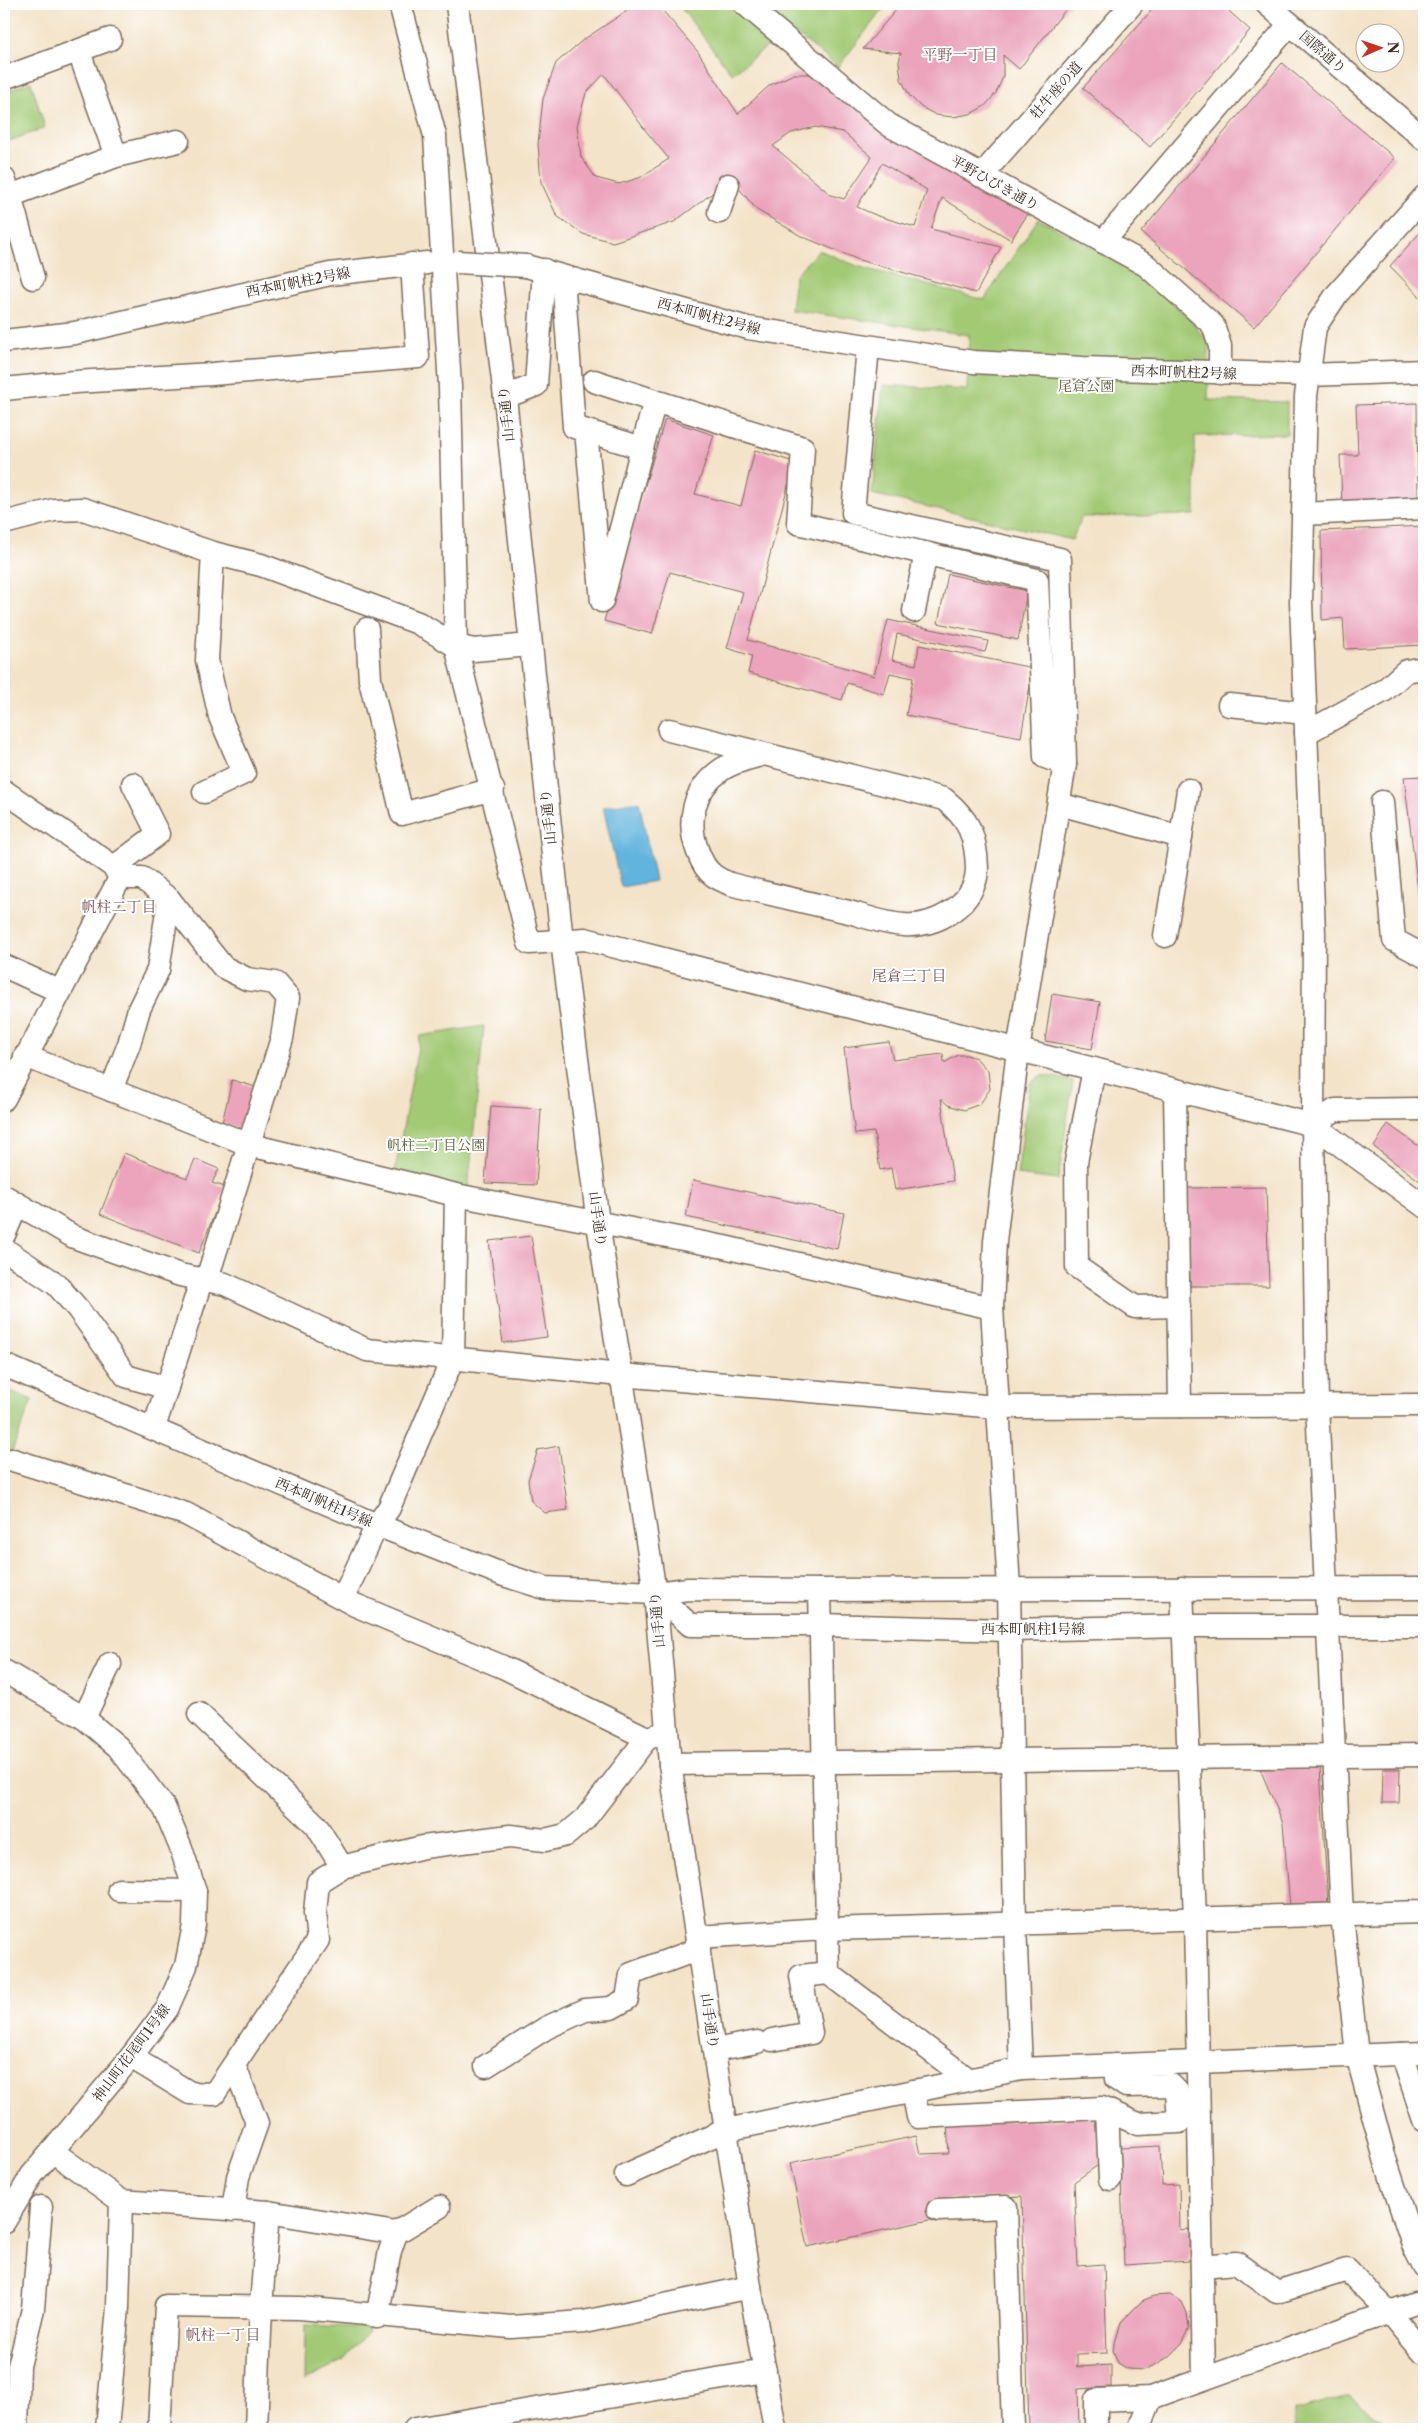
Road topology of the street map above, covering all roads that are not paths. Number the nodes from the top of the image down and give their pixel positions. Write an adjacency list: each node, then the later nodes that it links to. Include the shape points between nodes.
1 (400, 4): 19 (street, via 435,136)
2 (457, 4): 30 (street, 山手通り)
3 (745, 4): 13 (street, 平野ひびき通り, via 889,125)
4 (1132, 4): 13 (street, 牡牛座の道)
5 (1267, 4): 6 (street, 国際通り)
6 (1290, 24): 10 (street, 国際通り); 18 (street)
7 (110, 39): 8 (street)
8 (79, 52): 9 (street); 12 (street)
9 (4, 78)
10 (1424, 139)
11 (178, 141): 12 (street)
12 (116, 156): 15 (street)
13 (981, 176): 18 (street, 平野ひびき通り)
14 (728, 185): 17 (street)
15 (6, 191): 22 (street)
16 (1424, 198): 27 (street, via 1337,294 1315,327)
17 (719, 212)
18 (1103, 242): 26 (street, 平野ひびき通り, via 1146,265 1213,325 1220,346)
19 (450, 262): 20 (street, 西本町帆柱2号線); 21 (street, 西本町帆柱2号線, bridge); 42 (street)
20 (412, 264): 23 (street, 西本町帆柱2号線, via 330,274 75,333); 29 (street, via 418,357)
21 (544, 271): 24 (street, 西本町帆柱2号線, via 748,328); 30 (street, via 536,386); 32 (street, via 574,427)
22 (33, 278)
23 (4, 341)
24 (868, 347): 26 (street, 西本町帆柱2号線, via 973,362); 48 (street, via 853,513 1060,559)
25 (1424, 371): 27 (street, 西本町帆柱2号線)
26 (1220, 373): 27 (street, 西本町帆柱2号線)
27 (1308, 376): 35 (street)
28 (594, 381): 31 (street)
29 (4, 389)
30 (504, 396): 41 (street, 山手通り)
31 (655, 401): 33 (street); 38 (street, via 803,448 798,523)
32 (586, 431): 33 (street); 33 (street, via 602,601)
33 (642, 448)
34 (1424, 508): 35 (street)
35 (1303, 514): 45 (street, via 1301,602)
36 (4, 523): 37 (street, via 54,510 83,509)
37 (213, 553): 42 (street, via 262,565 418,623); 53 (street, via 207,660 220,717 244,773)
38 (926, 553): 39 (street); 48 (street, via 1037,580 1045,757)
39 (914, 611)
40 (367, 629): 50 (street, via 370,680 402,814)
41 (530, 645): 42 (street, via 474,650); 60 (street, 山手通り)
42 (456, 646): 50 (street)
43 (1424, 668): 45 (street, via 1406,671 1384,690)
44 (1229, 705): 45 (street)
45 (1305, 723): 71 (street, via 1314,933)
46 (669, 730): 47 (street)
47 (765, 754): 47 (street, via 944,799 960,812 972,832 977,872 968,894 939,920 904,926 730,884 712,874 693,840 691,820 697,801 706,785 722,770)
48 (1065, 764): 55 (street)
49 (132, 784): 57 (street, via 158,834)
50 (492, 789): 60 (street, via 529,943)
51 (1188, 790): 56 (street)
52 (4, 791): 57 (street)
53 (204, 792)
54 (1382, 802): 61 (street, via 1394,940)
55 (1059, 804): 56 (street); 64 (street)
56 (1181, 837): 59 (street)
57 (117, 872): 58 (street, via 142,878); 63 (street)
58 (169, 899): 67 (street, via 158,970 139,1009); 72 (street, via 223,967 247,979 275,984 288,998 282,1038)
59 (1165, 936)
60 (562, 941): 64 (street, via 585,939); 76 (street, 山手通り)
61 (1424, 956)
62 (4, 966): 63 (street)
63 (59, 991): 65 (street)
64 (1018, 1050): 66 (street); 81 (street, via 995,1241)
65 (25, 1056): 67 (street); 69 (street)
66 (1094, 1069): 68 (street); 80 (street, via 1076,1162 1077,1268 1135,1306)
67 (111, 1090): 72 (street)
68 (1175, 1090): 71 (street); 80 (street)
69 (4, 1098)
70 (1424, 1109): 71 (street, via 1335,1110)
71 (1313, 1125): 75 (street); 86 (street)
72 (250, 1144): 73 (street); 79 (street)
73 (456, 1195): 76 (street); 82 (street)
74 (11, 1200): 77 (street); 79 (street, via 74,1236 180,1275)
75 (1424, 1206)
76 (598, 1223): 81 (street, via 724,1247); 84 (street, 山手通り)
77 (4, 1235)
78 (4, 1249): 85 (street, via 56,1284 126,1376)
79 (204, 1278): 82 (street, via 225,1284 367,1350); 85 (street)
80 (1179, 1306): 89 (street)
81 (992, 1308): 88 (street)
82 (453, 1358): 84 (street); 92 (street, via 389,1508)
83 (4, 1365): 90 (street, 西本町帆柱1号線)
84 (621, 1375): 88 (street); 98 (street, 山手通り)
85 (167, 1388): 90 (street)
86 (1317, 1405): 87 (street); 89 (street); 96 (street)
87 (1424, 1405)
88 (997, 1406): 89 (street); 93 (street)
89 (1180, 1406)
90 (154, 1428): 92 (street, 西本町帆柱1号線)
91 (4, 1461): 99 (street, via 13,1460 186,1514)
92 (377, 1525): 98 (street, 西本町帆柱1号線, via 546,1588); 99 (street)
93 (1008, 1588): 94 (street, 西本町帆柱1号線); 97 (street, 西本町帆柱1号線); 104 (street)
94 (1182, 1588): 96 (street, 西本町帆柱1号線); 101 (street)
95 (1424, 1588): 96 (street, 西本町帆柱1号線)
96 (1325, 1589): 102 (street)
97 (820, 1590): 98 (street, 西本町帆柱1号線, via 688,1589); 100 (street)
98 (655, 1593): 100 (street, 西本町帆柱1号線, via 690,1625); 109 (street, 山手通り)
99 (343, 1598): 109 (street)
100 (820, 1625): 104 (street, 西本町帆柱1号線); 114 (street)
101 (1185, 1626): 102 (street, 西本町帆柱1号線); 104 (street, 西本町帆柱1号線); 112 (street)
102 (1328, 1626): 103 (street, 西本町帆柱1号線); 110 (street)
103 (1424, 1626)
104 (1008, 1630): 113 (street)
105 (110, 1664): 108 (street)
106 (4, 1672): 108 (street, 神山町花尾町1号線)
107 (199, 1714): 116 (street, via 316,1824)
108 (84, 1718): 118 (street, 神山町花尾町1号線, via 118,1747 164,1807)
109 (657, 1736): 115 (street, 山手通り); 116 (street, via 585,1819 566,1836 545,1840 510,1836 423,1847)
110 (1332, 1755): 111 (street); 112 (street); 120 (street)
111 (1424, 1755)
112 (1190, 1759): 113 (street); 121 (street)
113 (1011, 1760): 114 (street); 122 (street)
114 (822, 1762): 115 (street); 123 (street)
115 (670, 1764): 124 (street, 山手通り)
116 (342, 1867): 131 (street, via 318,1882 318,1940)
117 (119, 1890): 118 (street)
118 (195, 1891): 129 (street, 神山町花尾町1号線, via 194,1925 186,1966 167,2009)
119 (1424, 1912): 120 (street)
120 (1342, 1915): 121 (street); 128 (street)
121 (1195, 1919): 122 (street); 130 (street)
122 (1015, 1924): 123 (street); 134 (street)
123 (826, 1928): 124 (street); 125 (street)
124 (698, 1943): 126 (street, 山手通り); 133 (street, via 631,1974 627,1999 611,2008 585,2010 546,2028)
125 (828, 1973): 126 (street, via 801,1976 811,2033); 135 (street)
126 (714, 2050): 139 (street, 山手通り)
127 (1413, 2053): 128 (street); 138 (street)
128 (1357, 2055): 130 (street); 152 (street, via 1385,2159 1414,2247)
129 (131, 2057): 131 (street, via 190,2092 214,2094); 140 (street, 神山町花尾町1号線)
130 (1198, 2061): 132 (street); 151 (street)
131 (234, 2065): 146 (street, via 257,2122 238,2177)
132 (1115, 2065): 134 (street); 137 (street, via 1116,2079 1126,2086 1171,2085 1177,2091 1179,2122 1138,2124)
133 (486, 2066)
134 (1021, 2069): 135 (street)
135 (968, 2079): 136 (street)
136 (913, 2091): 137 (street, via 918,2117); 139 (street)
137 (1107, 2110): 142 (street)
138 (1424, 2120)
139 (726, 2130): 141 (street); 153 (street, 山手通り)
140 (52, 2151): 143 (street); 149 (street, 神山町花尾町1号線, via 32,2174)
141 (626, 2175)
142 (1110, 2179)
143 (121, 2201): 146 (street); 163 (street, via 118,2307)
144 (40, 2207): 162 (street, via 33,2309 19,2366)
145 (439, 2207): 150 (street)
146 (233, 2210): 148 (street)
147 (938, 2210): 168 (street, via 1006,2207)
148 (268, 2212): 150 (street); 155 (street)
149 (4, 2222)
150 (396, 2233): 157 (street)
151 (1202, 2266): 156 (street, via 1236,2263 1277,2292 1346,2270); 160 (street)
152 (1424, 2267)
153 (750, 2287): 157 (street, via 584,2322 512,2327); 159 (street, 山手通り)
154 (1416, 2303): 156 (street)
155 (261, 2307): 157 (street); 164 (street, via 166,2306); 165 (street)
156 (1389, 2312): 158 (street); 160 (street)
157 (377, 2317)
158 (1421, 2351)
159 (765, 2371): 166 (street); 167 (street, 山手通り)
160 (1204, 2378): 161 (street)
161 (1151, 2398): 169 (street, via 1096,2400); 170 (street)
162 (18, 2429)
163 (107, 2429)
164 (159, 2429)
165 (256, 2429)
166 (415, 2429)
167 (775, 2429)
168 (1013, 2429)
169 (1096, 2429)
170 (1139, 2429)

